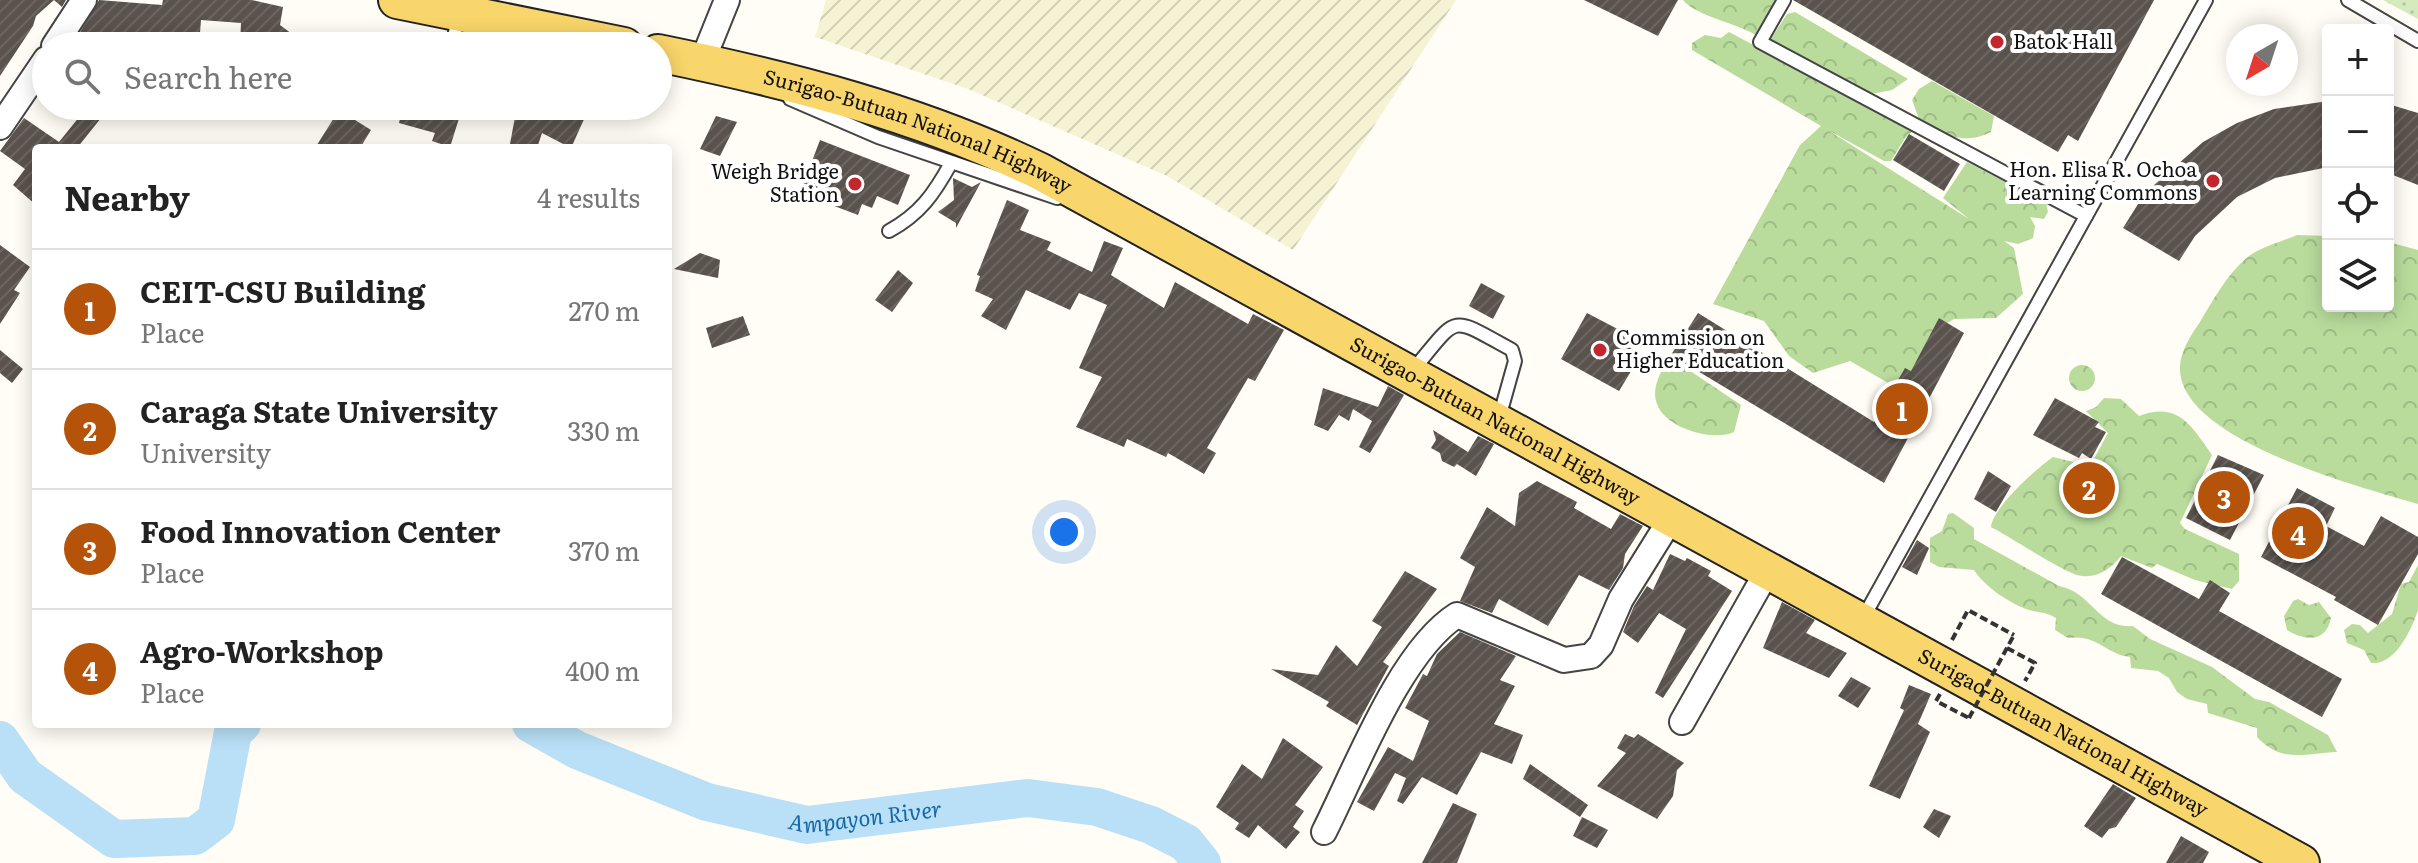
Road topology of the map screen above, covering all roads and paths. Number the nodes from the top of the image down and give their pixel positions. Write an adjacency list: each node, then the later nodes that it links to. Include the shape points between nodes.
1 (84, 0): 8 (street)
2 (727, 0): 12 (street)
3 (1784, 0): 18 (lane, via 1760,42)
4 (2206, 0): 18 (lane)
5 (2348, 0): 10 (lane)
6 (404, 1): 7 (main road)
7 (456, 29): 9 (main road)
8 (63, 32)
9 (486, 32)
10 (2418, 41)
11 (672, 56): 12 (main road, Surigao-Butuan National Highway)
12 (702, 62): 13 (main road, Surigao-Butuan National Highway)
13 (737, 71): 16 (lane, via 815,111); 17 (main road, Surigao-Butuan National Highway, via 951,130)
14 (32, 80): 15 (street)
15 (0, 127)
16 (951, 163): 17 (lane); 19 (lane, via 929,201)
17 (1126, 216): 20 (main road, Surigao-Butuan National Highway)
18 (2086, 216): 24 (lane)
19 (889, 231)
20 (1410, 373): 21 (main road, Surigao-Butuan National Highway); 21 (lane, via 1450,326 1463,324 1512,350 1515,361)
21 (1498, 421): 22 (main road, Surigao-Butuan National Highway)
22 (1672, 517): 23 (main road, Surigao-Butuan National Highway); 30 (street, via 1591,656 1564,660 1457,615 1442,624 1400,681)
23 (1768, 570): 24 (main road, Surigao-Butuan National Highway); 29 (street)
24 (1862, 620): 26 (main road, Surigao-Butuan National Highway)
25 (2007, 648): 26 (path, bridge, via 2014,635 1968,610); 27 (path); 28 (path, bridge, via 1969,718)
26 (1939, 663): 31 (main road, Surigao-Butuan National Highway)
27 (2035, 663)
28 (1936, 701)
29 (1682, 722)
30 (1324, 832)
31 (2301, 863)

